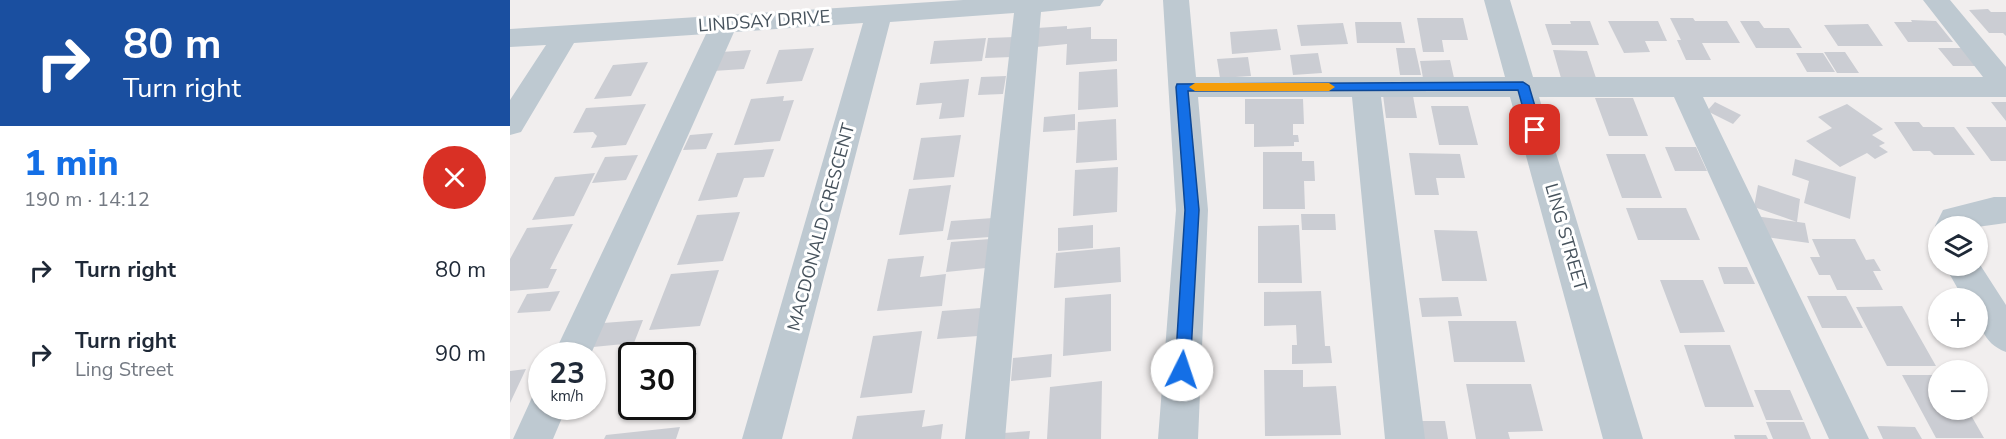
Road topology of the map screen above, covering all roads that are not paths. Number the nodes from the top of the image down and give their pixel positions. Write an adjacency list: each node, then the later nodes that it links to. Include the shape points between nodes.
1 (1091, 0): 5 (street, LINDSAY DRIVE)
2 (1176, 0): 12 (street)
3 (1497, 0): 10 (street, LING STREET)
4 (1936, 0): 11 (street)
5 (1029, 2): 6 (street, LINDSAY DRIVE); 24 (street)
6 (879, 14): 7 (street, LINDSAY DRIVE); 23 (street, MACDONALD CRESCENT)
7 (725, 23): 8 (street, LINDSAY DRIVE); 20 (street)
8 (567, 34): 9 (street, LINDSAY DRIVE); 15 (street)
9 (510, 38)
10 (1523, 86): 13 (street); 14 (street); 27 (street, LING STREET)
11 (2006, 86): 14 (street)
12 (1182, 87): 13 (street); 25 (street, via 1192,210)
13 (1365, 87): 26 (street)
14 (1684, 87): 28 (street)
15 (510, 124)
16 (2006, 210): 17 (street)
17 (1968, 216)
18 (1968, 276): 19 (street)
19 (2006, 336)
20 (577, 342)
21 (542, 420): 22 (street)
22 (533, 439)
23 (762, 439)
24 (985, 439)
25 (1178, 439)
26 (1405, 439)
27 (1623, 439)
28 (1849, 439)

